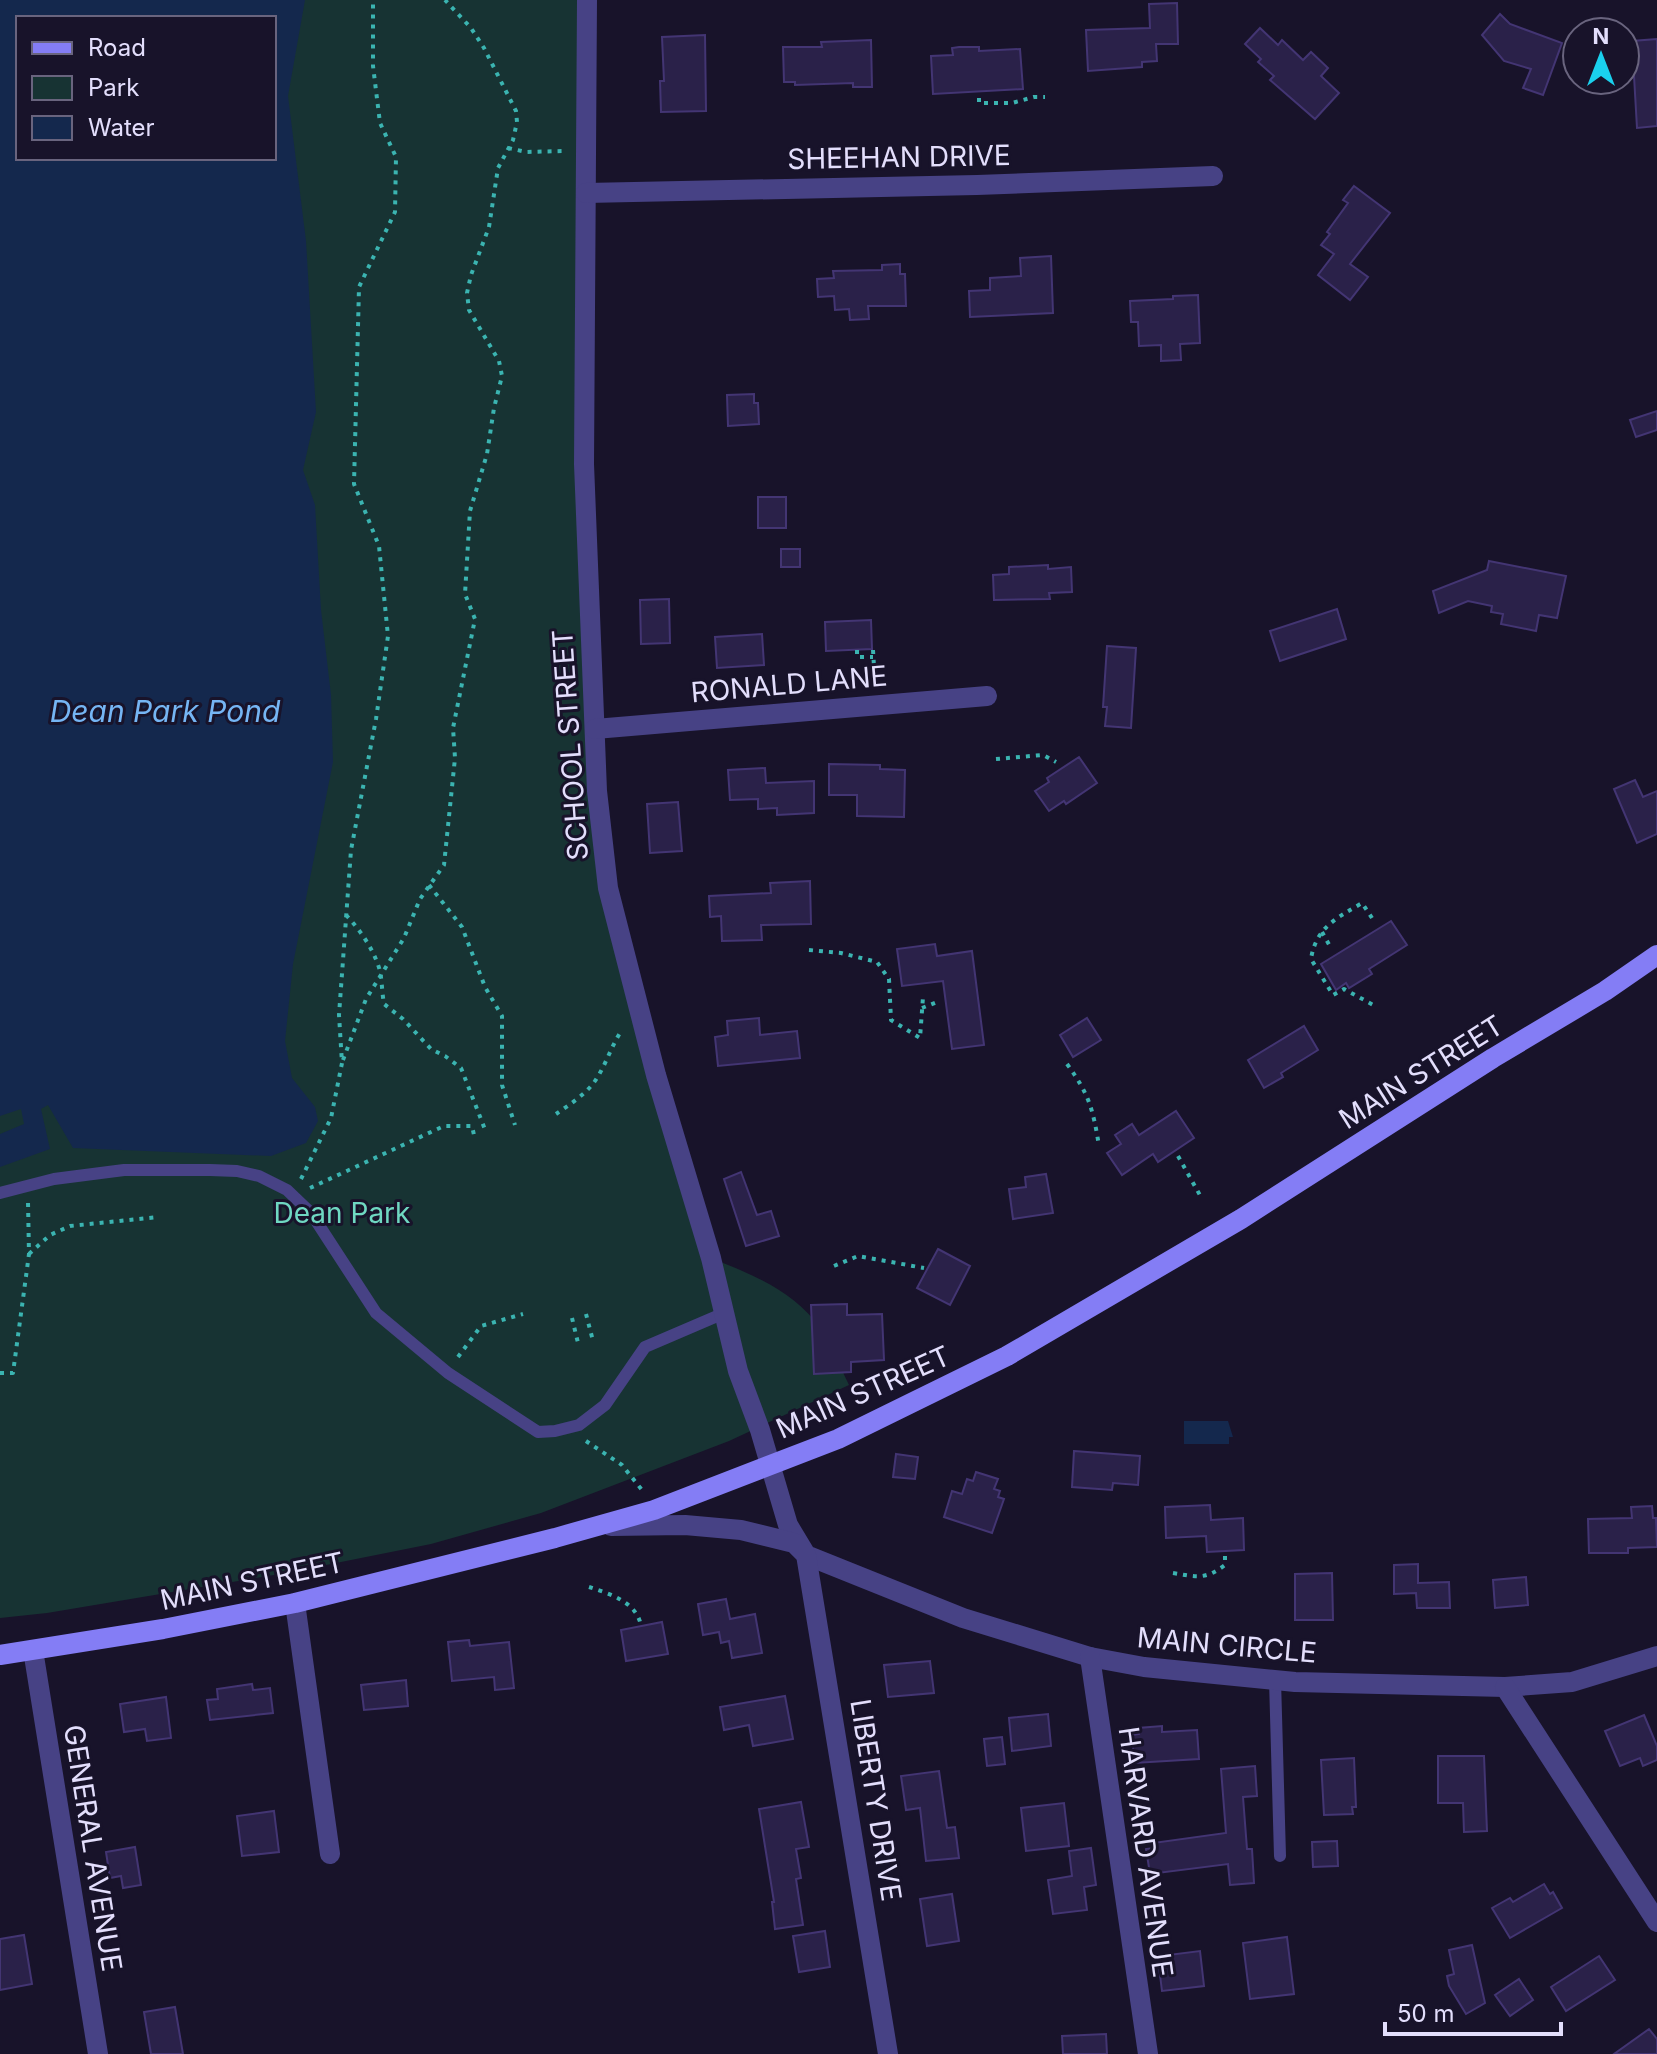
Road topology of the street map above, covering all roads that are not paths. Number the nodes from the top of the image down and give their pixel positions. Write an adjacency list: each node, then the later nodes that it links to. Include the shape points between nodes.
1 (587, 0): 3 (street, SCHOOL STREET)
2 (1213, 176): 3 (street, SHEEHAN DRIVE)
3 (586, 193): 5 (street, SCHOOL STREET, via 584,464)
4 (987, 696): 5 (street, RONALD LANE)
5 (595, 729): 8 (street, SCHOOL STREET, via 608,888)
6 (1657, 955): 9 (main road, MAIN STREET, via 1241,1219 1007,1356 838,1439)
7 (0, 1193): 8 (lane, via 124,1170 237,1171 259,1176 293,1196 324,1230 376,1313 448,1373 538,1432 579,1425 605,1405 645,1347)
8 (722, 1314): 9 (street, SCHOOL STREET)
9 (770, 1463): 10 (main road, MAIN STREET, via 654,1510); 11 (street, via 788,1525)
10 (592, 1527): 11 (street, MAIN CIRCLE, via 725,1528 794,1543); 12 (main road, MAIN STREET)
11 (806, 1555): 16 (street, MAIN CIRCLE, via 963,1618); 23 (street, LIBERTY DRIVE)
12 (295, 1603): 13 (main road, MAIN STREET); 19 (street)
13 (33, 1650): 14 (main road, MAIN STREET); 22 (street, GENERAL AVENUE)
14 (0, 1655)
15 (1657, 1656): 18 (street, MAIN CIRCLE, via 1572,1682)
16 (1090, 1657): 17 (street, MAIN CIRCLE); 24 (street, HARVARD AVENUE)
17 (1275, 1680): 18 (street, MAIN CIRCLE); 20 (lane)
18 (1505, 1687): 21 (street)
19 (330, 1854)
20 (1280, 1856)
21 (1657, 1922)
22 (98, 2054)
23 (888, 2054)
24 (1148, 2054)

